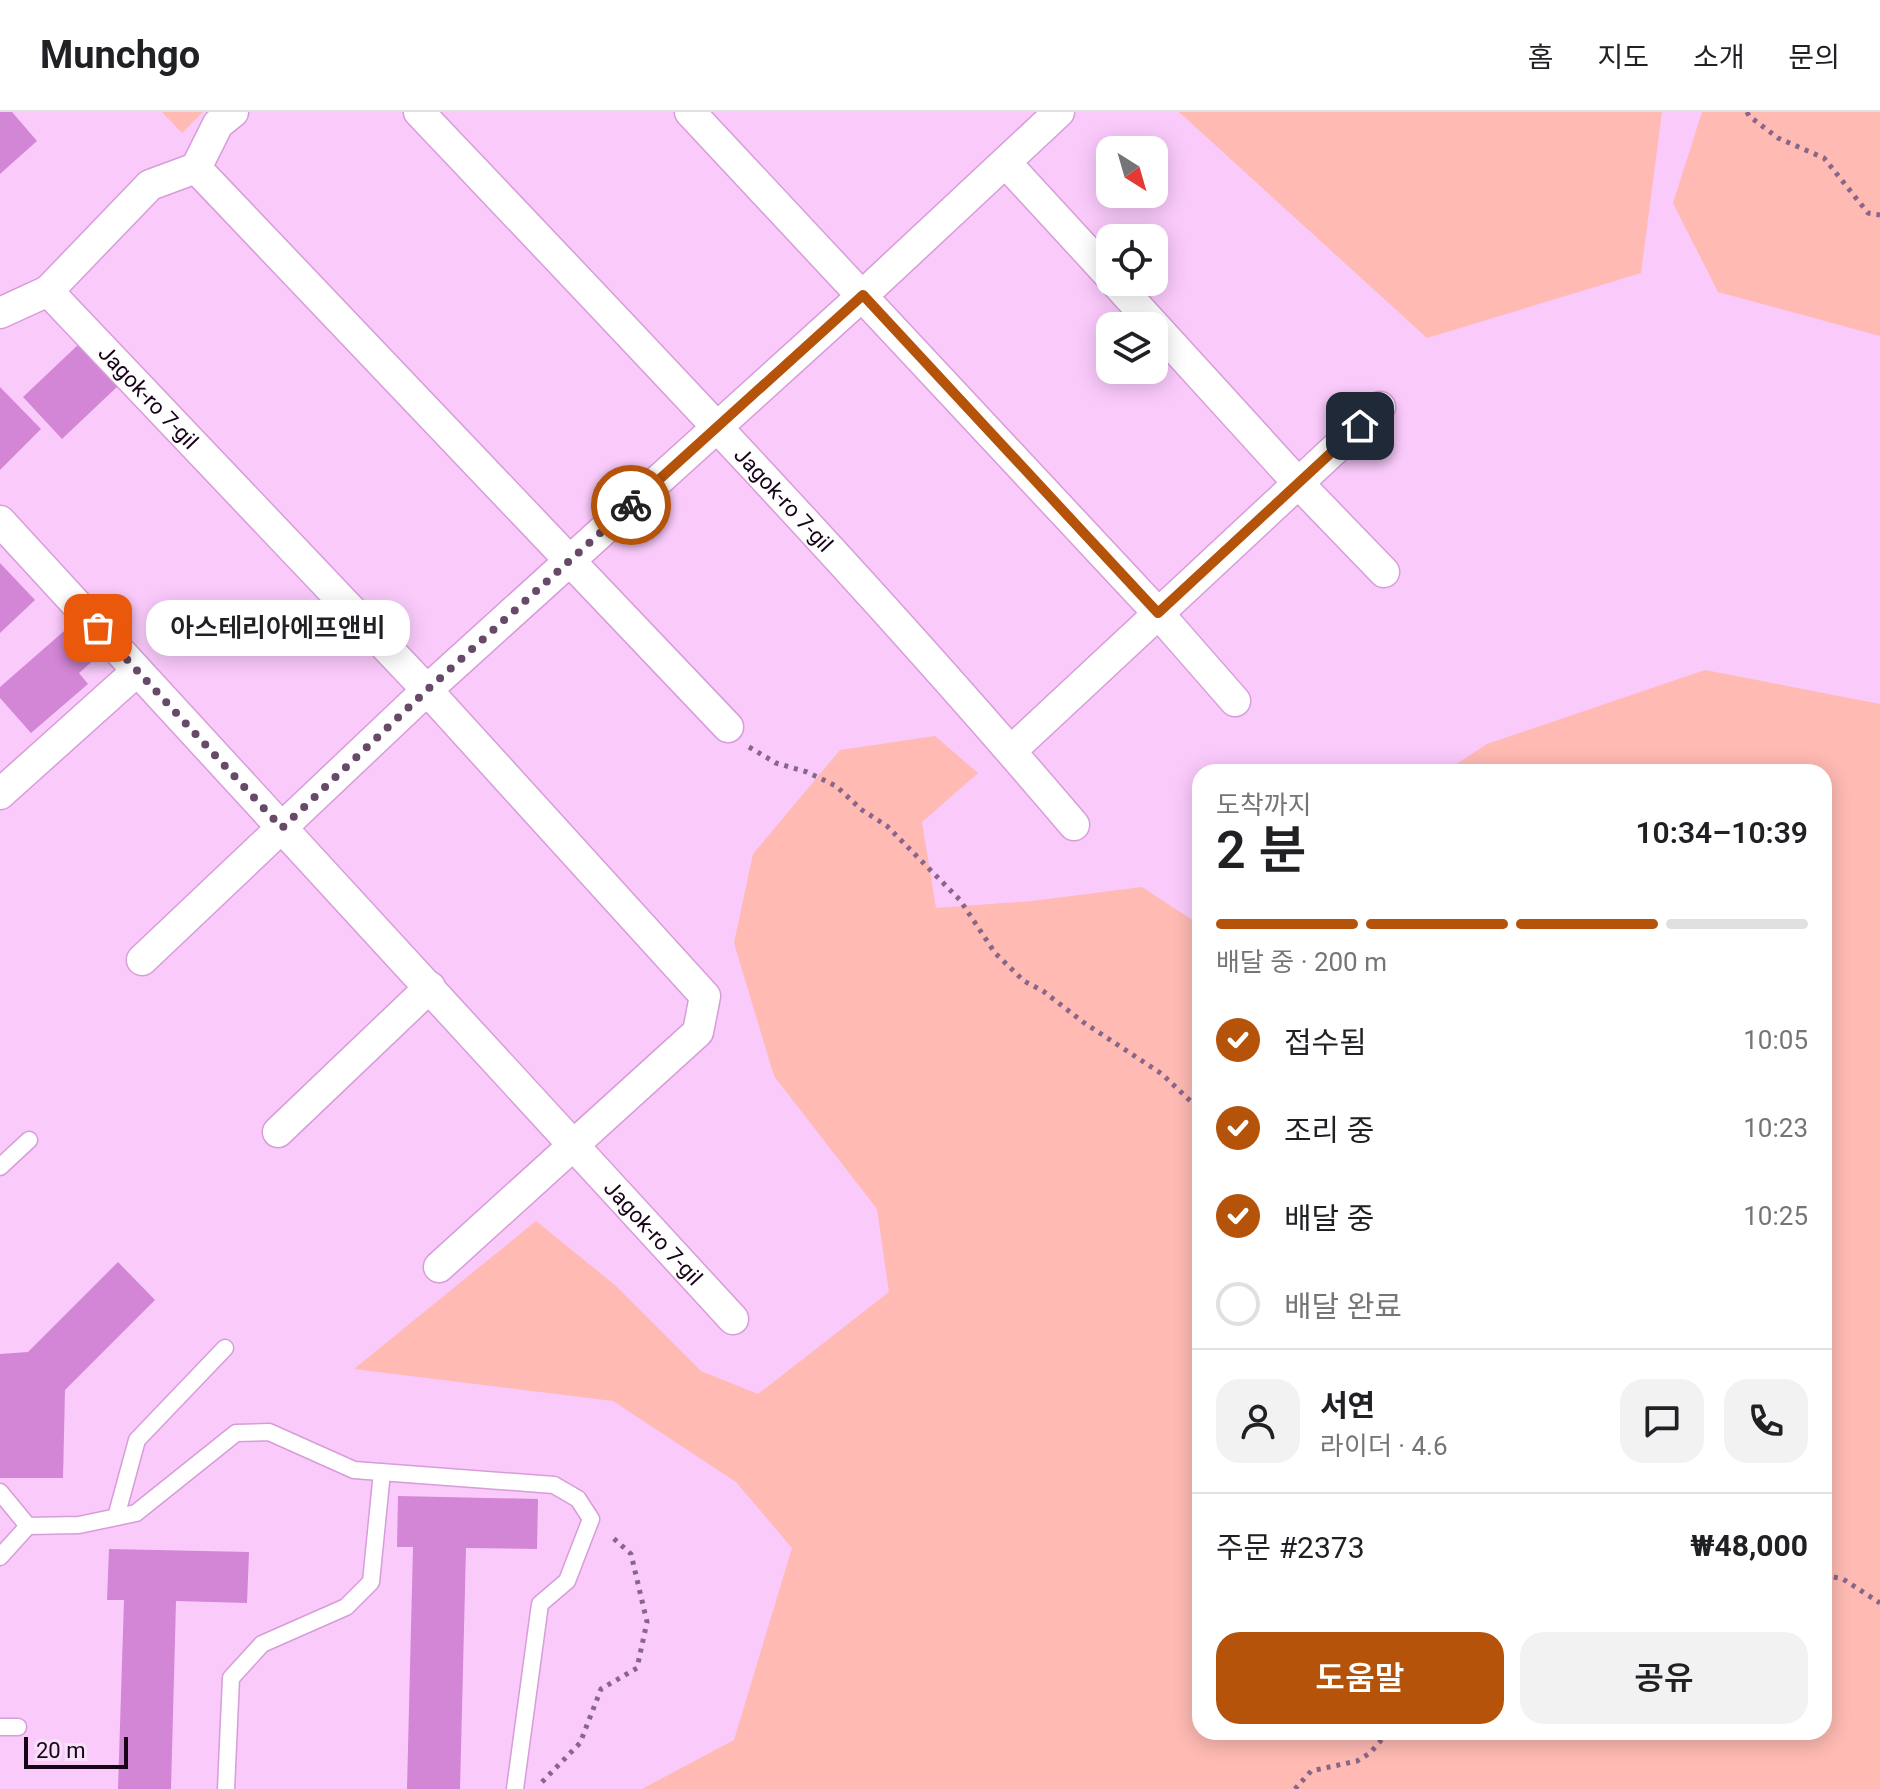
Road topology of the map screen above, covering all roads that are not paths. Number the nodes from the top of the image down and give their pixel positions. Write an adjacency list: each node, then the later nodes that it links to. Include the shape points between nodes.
1 (233, 112): 6 (street, via 218,124)
2 (419, 112): 13 (street, Jagok-ro 7-gil)
3 (690, 112): 9 (street)
4 (1059, 112): 5 (street)
5 (1006, 163): 7 (street); 9 (street)
6 (196, 168): 8 (street, via 150,185); 16 (street)
7 (1096, 261)
8 (48, 291): 11 (street); 20 (street, Jagok-ro 7-gil)
9 (863, 295): 13 (street); 18 (street)
10 (1128, 296): 14 (street)
11 (0, 313)
12 (1380, 407): 14 (street)
13 (718, 427): 16 (street); 23 (street, Jagok-ro 7-gil)
14 (1299, 484): 17 (street); 18 (street)
15 (0, 521): 19 (street, Jagok-ro 7-gil)
16 (570, 560): 20 (street); 22 (street)
17 (1384, 572)
18 (1158, 613): 21 (street); 23 (street)
19 (137, 671): 24 (street); 26 (street, Jagok-ro 7-gil)
20 (427, 690): 26 (street); 31 (street, Jagok-ro 7-gil, via 705,996 698,1032)
21 (1235, 701)
22 (728, 727)
23 (1011, 751): 25 (street, Jagok-ro 7-gil)
24 (0, 794)
25 (1074, 825)
26 (282, 828): 27 (street); 28 (street, Jagok-ro 7-gil)
27 (142, 960)
28 (430, 987): 29 (street); 31 (street, Jagok-ro 7-gil)
29 (278, 1132)
30 (29, 1140): 32 (lane)
31 (575, 1147): 33 (street); 34 (street, Jagok-ro 7-gil)
32 (0, 1167)
33 (439, 1267)
34 (733, 1319)
35 (225, 1348): 38 (lane, via 137,1440)
36 (382, 1472): 38 (lane, via 354,1470 269,1432 236,1433 136,1513); 43 (lane, via 371,1582 346,1607 262,1644 231,1678); 44 (lane, via 554,1485 578,1499 591,1519 567,1581 540,1604)
37 (0, 1492): 39 (lane)
38 (116, 1517): 39 (lane, via 79,1525)
39 (28, 1526): 40 (lane)
40 (0, 1557)
41 (0, 1727): 42 (lane)
42 (18, 1727)
43 (226, 1789)
44 (515, 1789)

